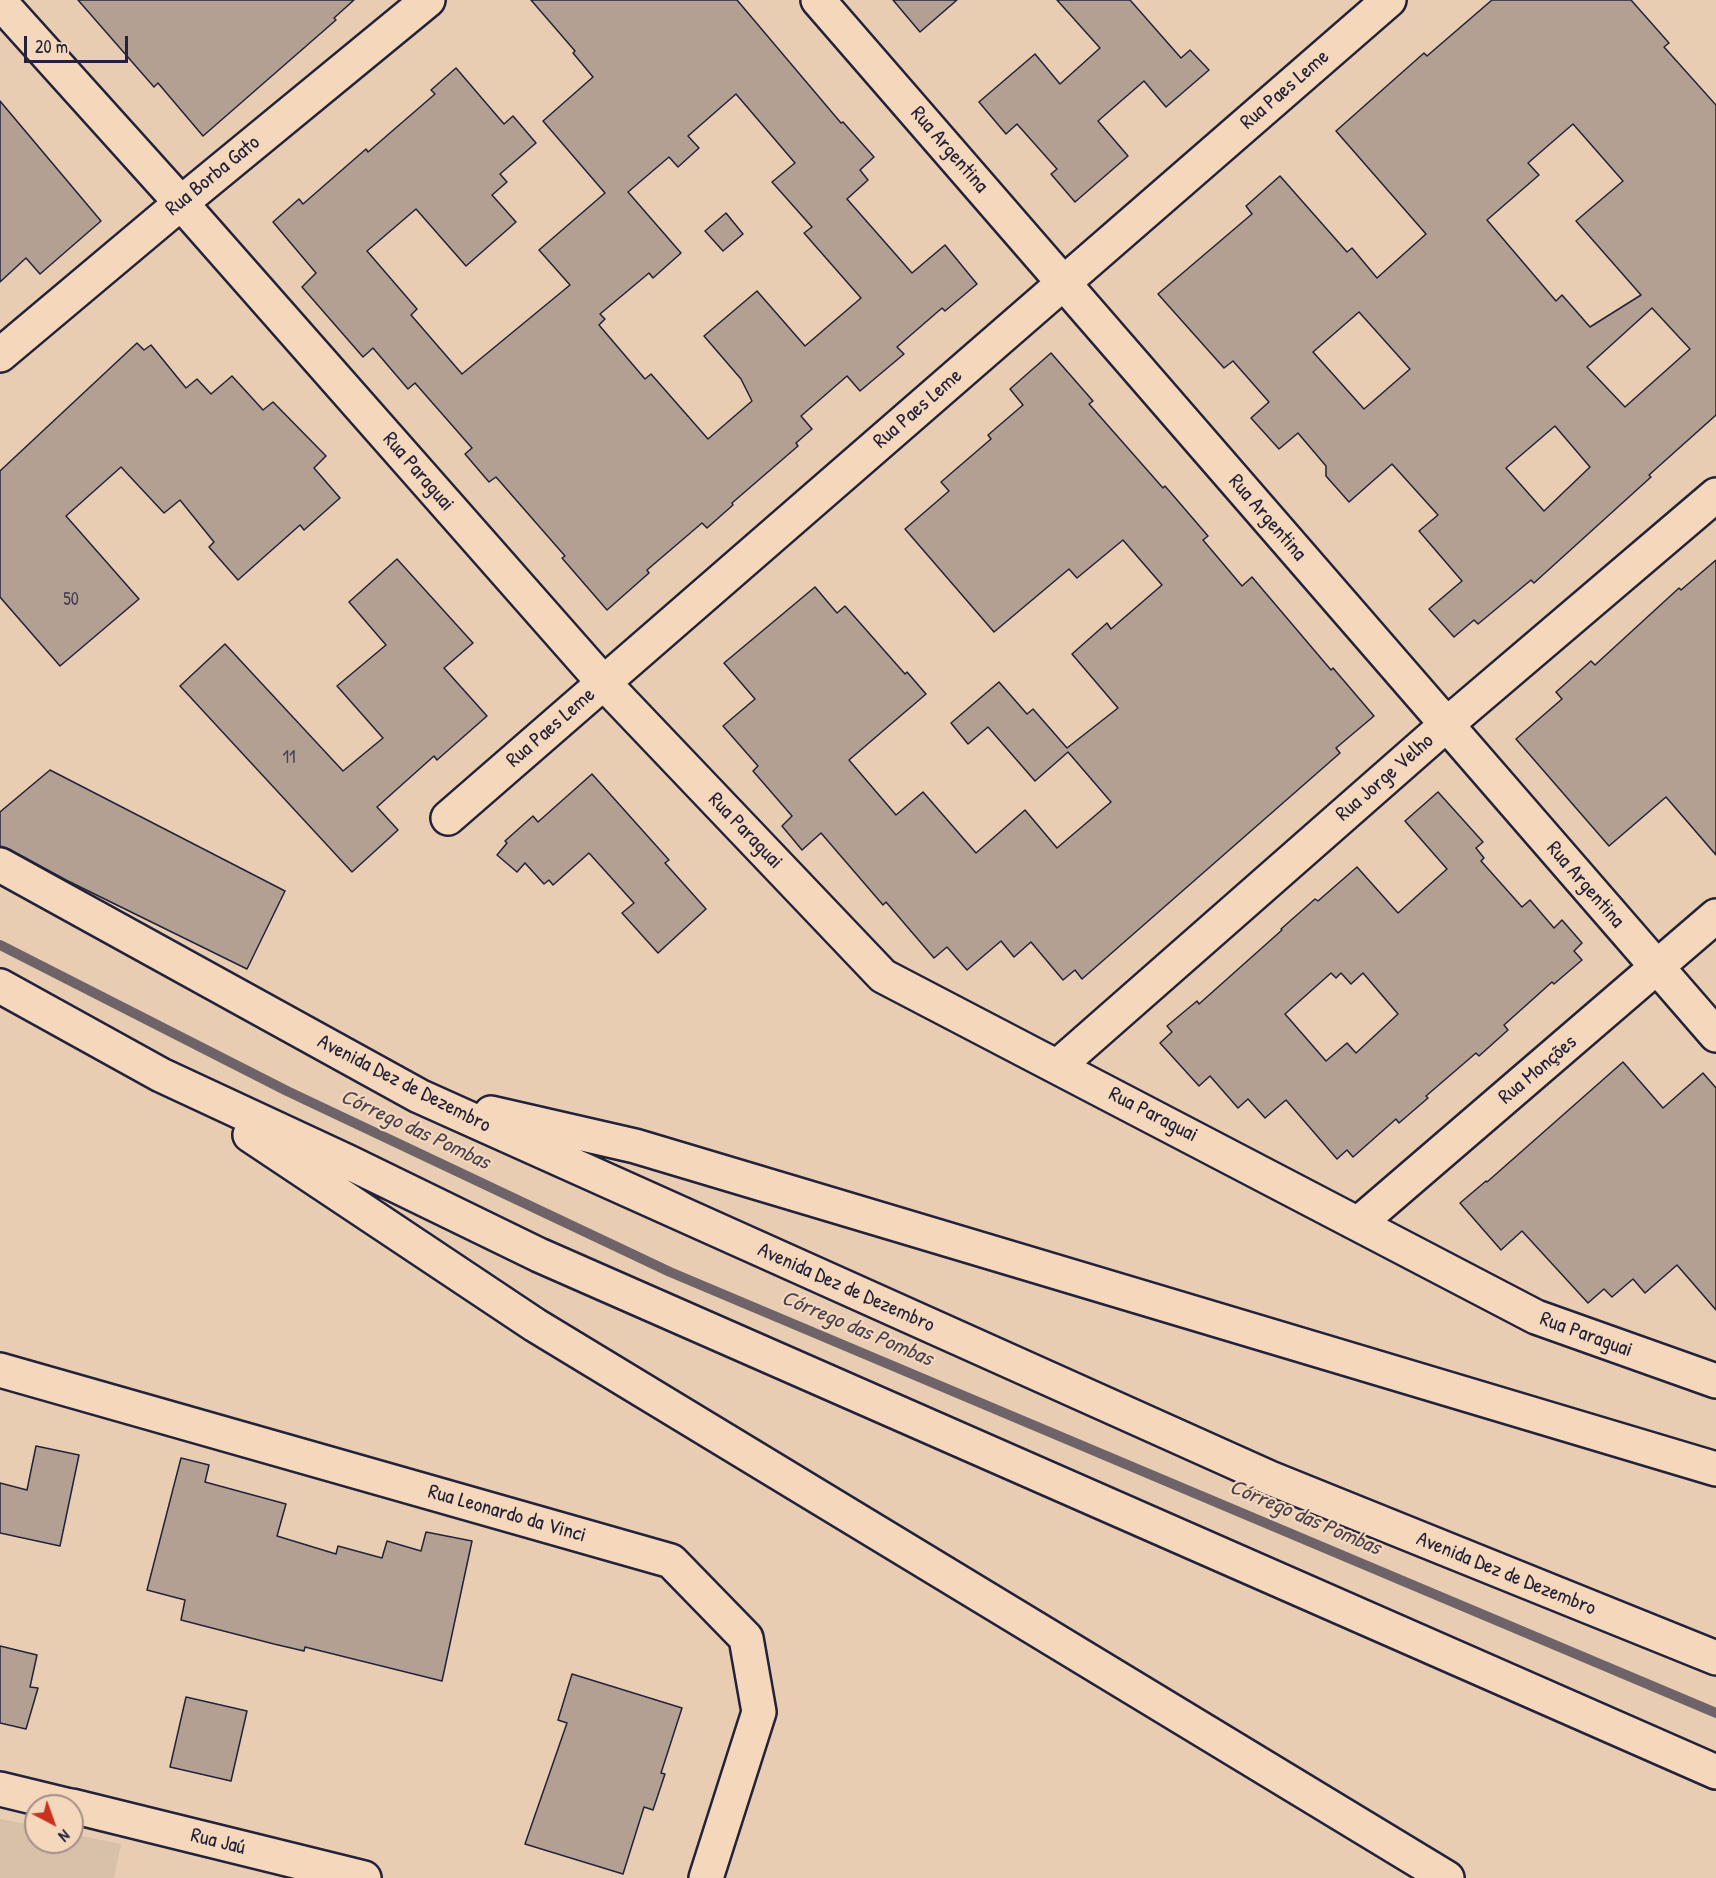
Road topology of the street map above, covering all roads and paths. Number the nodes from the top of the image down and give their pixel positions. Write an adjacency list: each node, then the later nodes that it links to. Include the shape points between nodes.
1 (428, 0): 5 (main road, Rua Borba Gato)
2 (818, 0): 6 (main road, Rua Argentina)
3 (1389, 0): 6 (main road, Rua Paes Leme)
4 (0, 2): 5 (main road, Rua Paraguai)
5 (181, 202): 7 (main road, Rua Borba Gato); 9 (main road, Rua Paraguai)
6 (1063, 283): 9 (main road, Rua Paes Leme); 10 (main road, Rua Argentina)
7 (0, 355)
8 (1716, 495): 10 (main road, Rua Jorge Velho)
9 (603, 682): 11 (main road, Rua Paes Leme); 17 (main road, Rua Paraguai, via 883,976)
10 (1446, 725): 14 (main road, Rua Argentina); 17 (main road, Rua Jorge Velho)
11 (448, 818)
12 (0, 865): 19 (main road, Avenida Dez de Dezembro)
13 (1716, 916): 14 (main road, Rua Monções)
14 (1657, 968): 16 (main road, Rua Argentina); 20 (main road, Rua Monções)
15 (0, 986): 18 (main road)
16 (1716, 1035)
17 (1059, 1066): 20 (main road, Rua Paraguai)
18 (161, 1075): 25 (main road, via 539,1255); 31 (main road, via 535,1325)
19 (419, 1096): 23 (main road, via 635,1146); 24 (main road, Avenida Dez de Dezembro, via 1270,1478)
20 (1359, 1223): 22 (main road, Rua Paraguai, via 1536,1317)
21 (0, 1370): 30 (main road, Rua Leonardo da Vinci, via 671,1561 746,1638 759,1712)
22 (1712, 1375)
23 (1716, 1469)
24 (1716, 1658)
25 (1716, 1772)
26 (0, 1789): 27 (main road, Rua Jaú)
27 (24, 1795)
28 (84, 1809): 29 (main road, Rua Jaú)
29 (364, 1878)
30 (706, 1878)
31 (1447, 1878)

